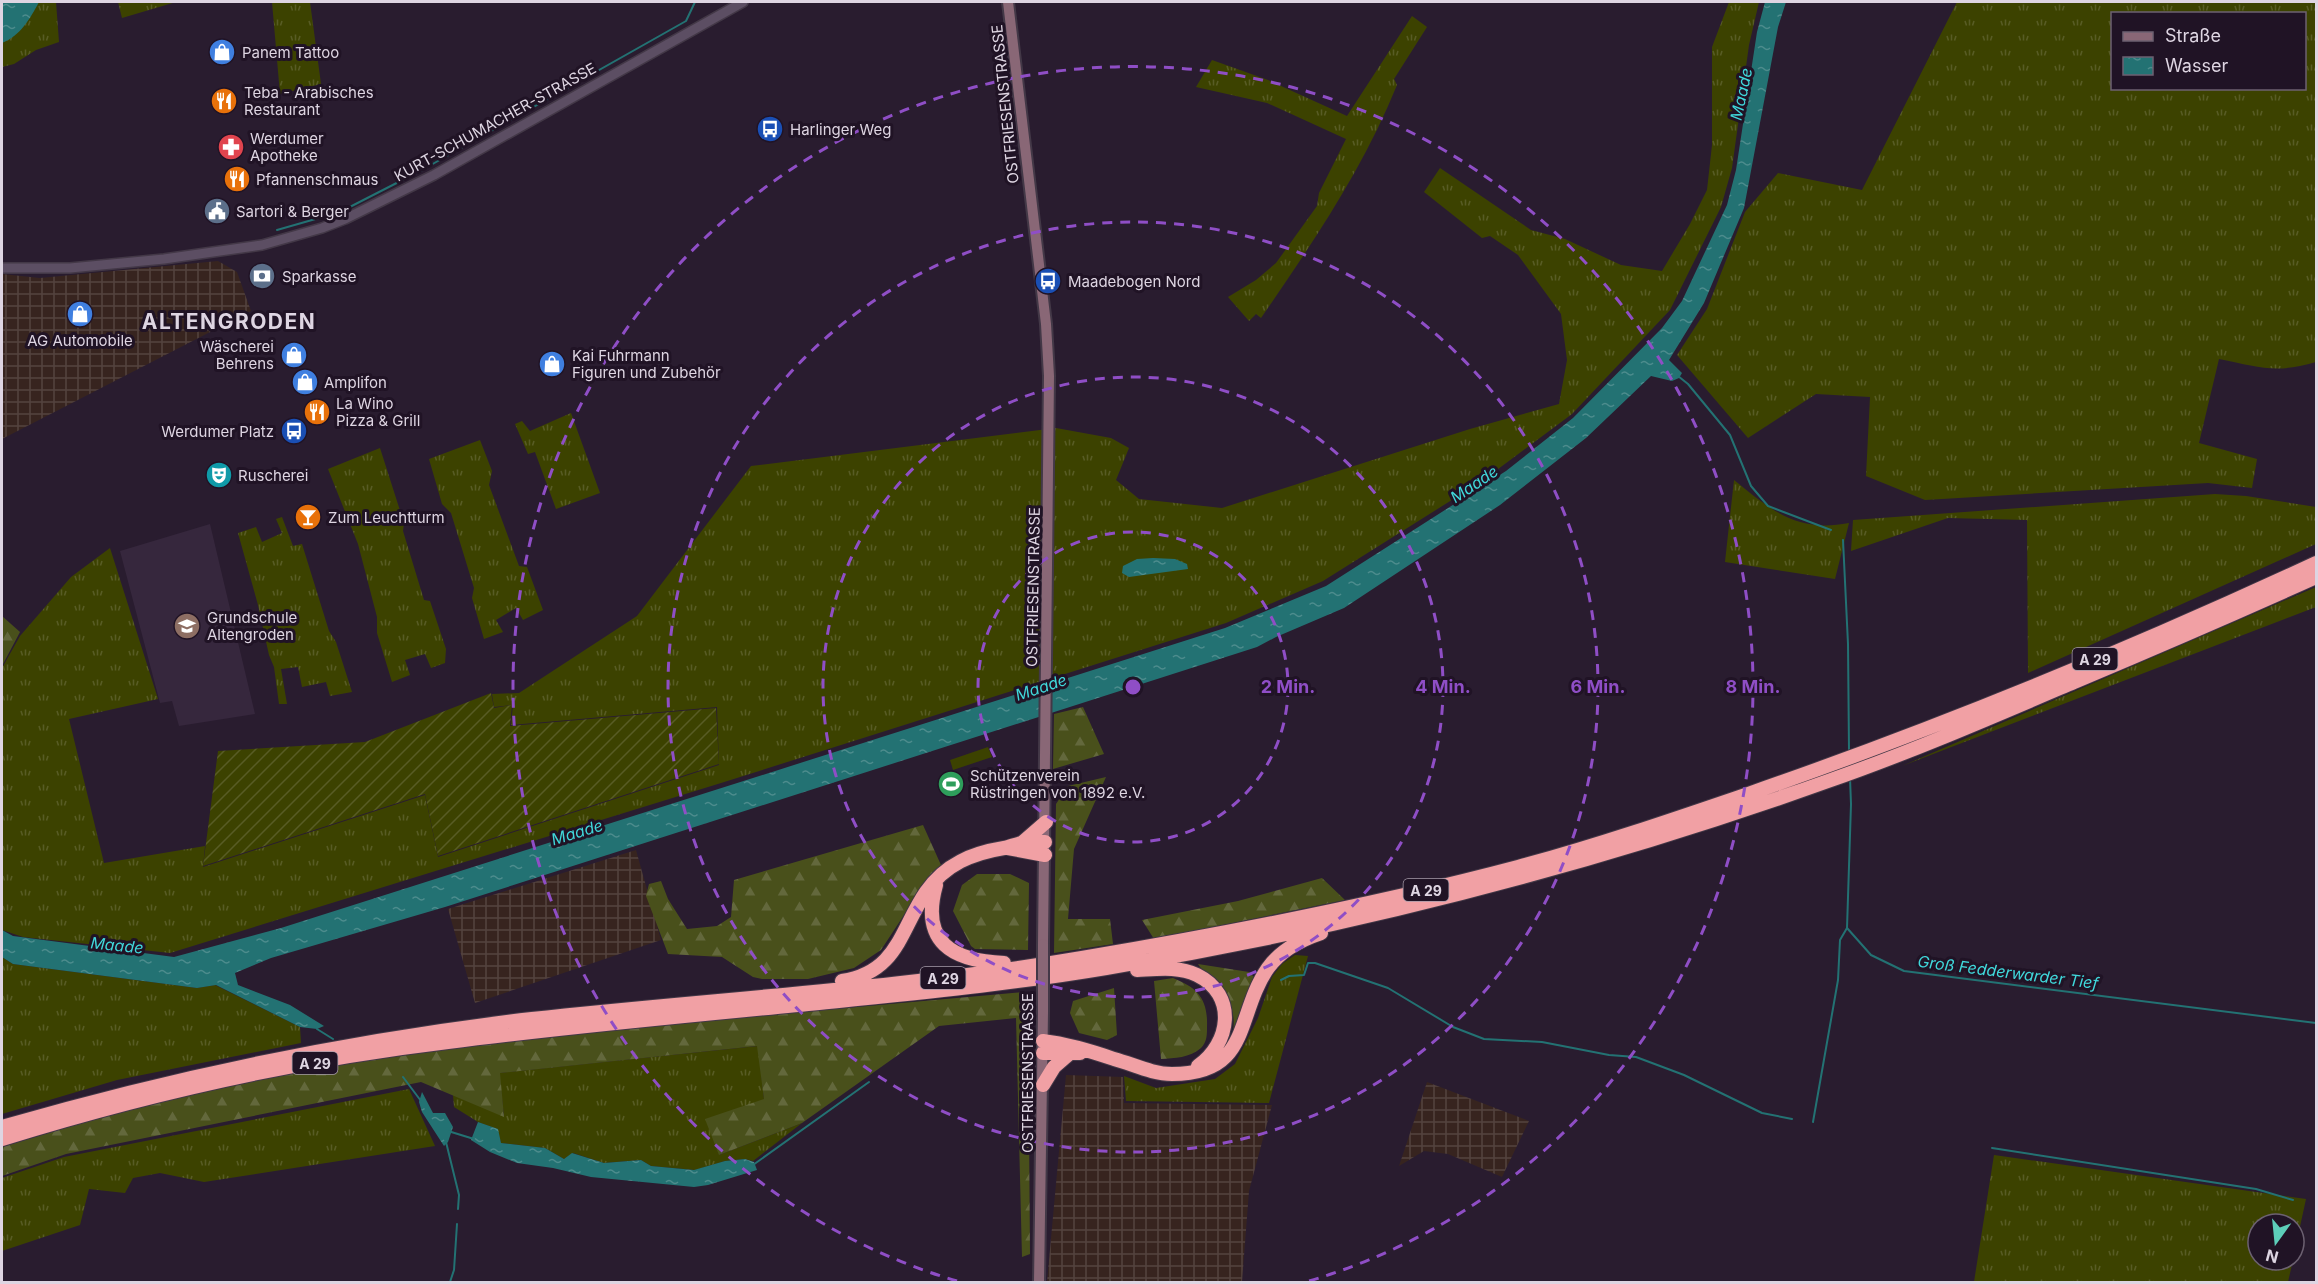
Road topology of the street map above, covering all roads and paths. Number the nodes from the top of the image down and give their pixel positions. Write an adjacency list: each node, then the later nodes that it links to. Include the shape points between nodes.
1 (743, 2): 3 (street, KURT-SCHUMACHER-STRASSE, via 434,175 322,228 262,245 164,259 70,268)
2 (1008, 2): 7 (main road, OSTFRIESENSTRASSE, via 1047,340 1050,445)
3 (2, 267)
4 (2316, 563): 6 (highway, A 29)
5 (2316, 577): 6 (highway, A 29, via 2009,710)
6 (1874, 756): 12 (highway, A 29, via 1830,780 1635,845); 13 (highway, A 29, via 1829,766 1649,828 1523,866 1316,915)
7 (1046, 822): 8 (highway); 10 (main road, OSTFRIESENSTRASSE)
8 (1023, 842): 9 (highway); 10 (highway)
9 (1006, 848): 10 (highway); 11 (highway, via 962,859)
10 (1045, 849): 16 (main road, OSTFRIESENSTRASSE, bridge)
11 (938, 879): 13 (highway, via 932,899 932,920 940,940 954,953 983,963 1061,956); 15 (highway, via 927,890 900,942 885,960 866,974 820,985)
12 (1359, 919): 14 (highway, A 29); 19 (highway, via 1307,938 1275,960 1258,987 1231,1050 1213,1066)
13 (1077, 959): 15 (highway, A 29)
14 (1102, 969): 19 (highway, via 1183,970 1198,975 1215,991 1225,1013 1223,1037 1216,1050); 22 (highway, A 29, via 923,993 443,1042 194,1087)
15 (809, 992): 21 (highway, A 29, via 527,1020 359,1044 194,1076)
16 (1043, 1047): 17 (highway, via 1061,1043); 18 (highway); 20 (main road, OSTFRIESENSTRASSE)
17 (1089, 1052): 18 (highway); 19 (highway, via 1160,1073)
18 (1069, 1054): 20 (highway, via 1054,1067)
19 (1190, 1072)
20 (1043, 1085): 23 (main road, OSTFRIESENSTRASSE)
21 (2, 1127)
22 (2, 1139)
23 (1039, 1282)

